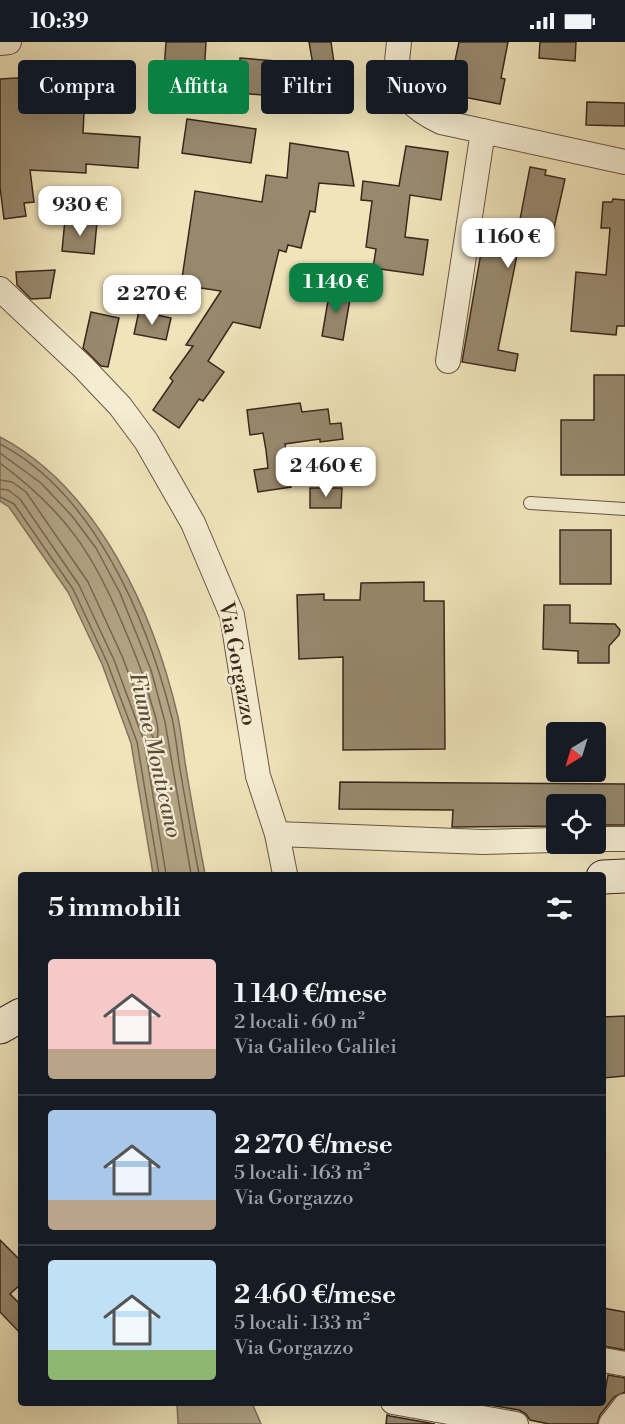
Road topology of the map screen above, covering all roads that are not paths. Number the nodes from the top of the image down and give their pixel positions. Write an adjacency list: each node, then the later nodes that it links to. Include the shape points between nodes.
1 (9, 42): 3 (street)
2 (399, 42): 4 (street, via 397,76 403,92 424,114)
3 (0, 43)
4 (483, 131): 5 (street); 7 (street)
5 (625, 162)
6 (0, 289): 10 (street, Via Gorgazzo, via 120,406 146,441 193,523 232,615 258,776)
7 (448, 361)
8 (530, 503): 9 (lane)
9 (625, 509)
10 (277, 834): 13 (street, via 483,842); 14 (street, Via Gorgazzo)
11 (606, 839): 12 (street)
12 (625, 839)
13 (546, 840)
14 (285, 872)
15 (625, 876): 16 (main road)
16 (606, 877)
17 (18, 1017): 18 (main road)
18 (0, 1027)
19 (606, 1361): 20 (street)
20 (625, 1364)
21 (415, 1406): 23 (street)
22 (625, 1406): 24 (street)
23 (516, 1424)
24 (611, 1424)

